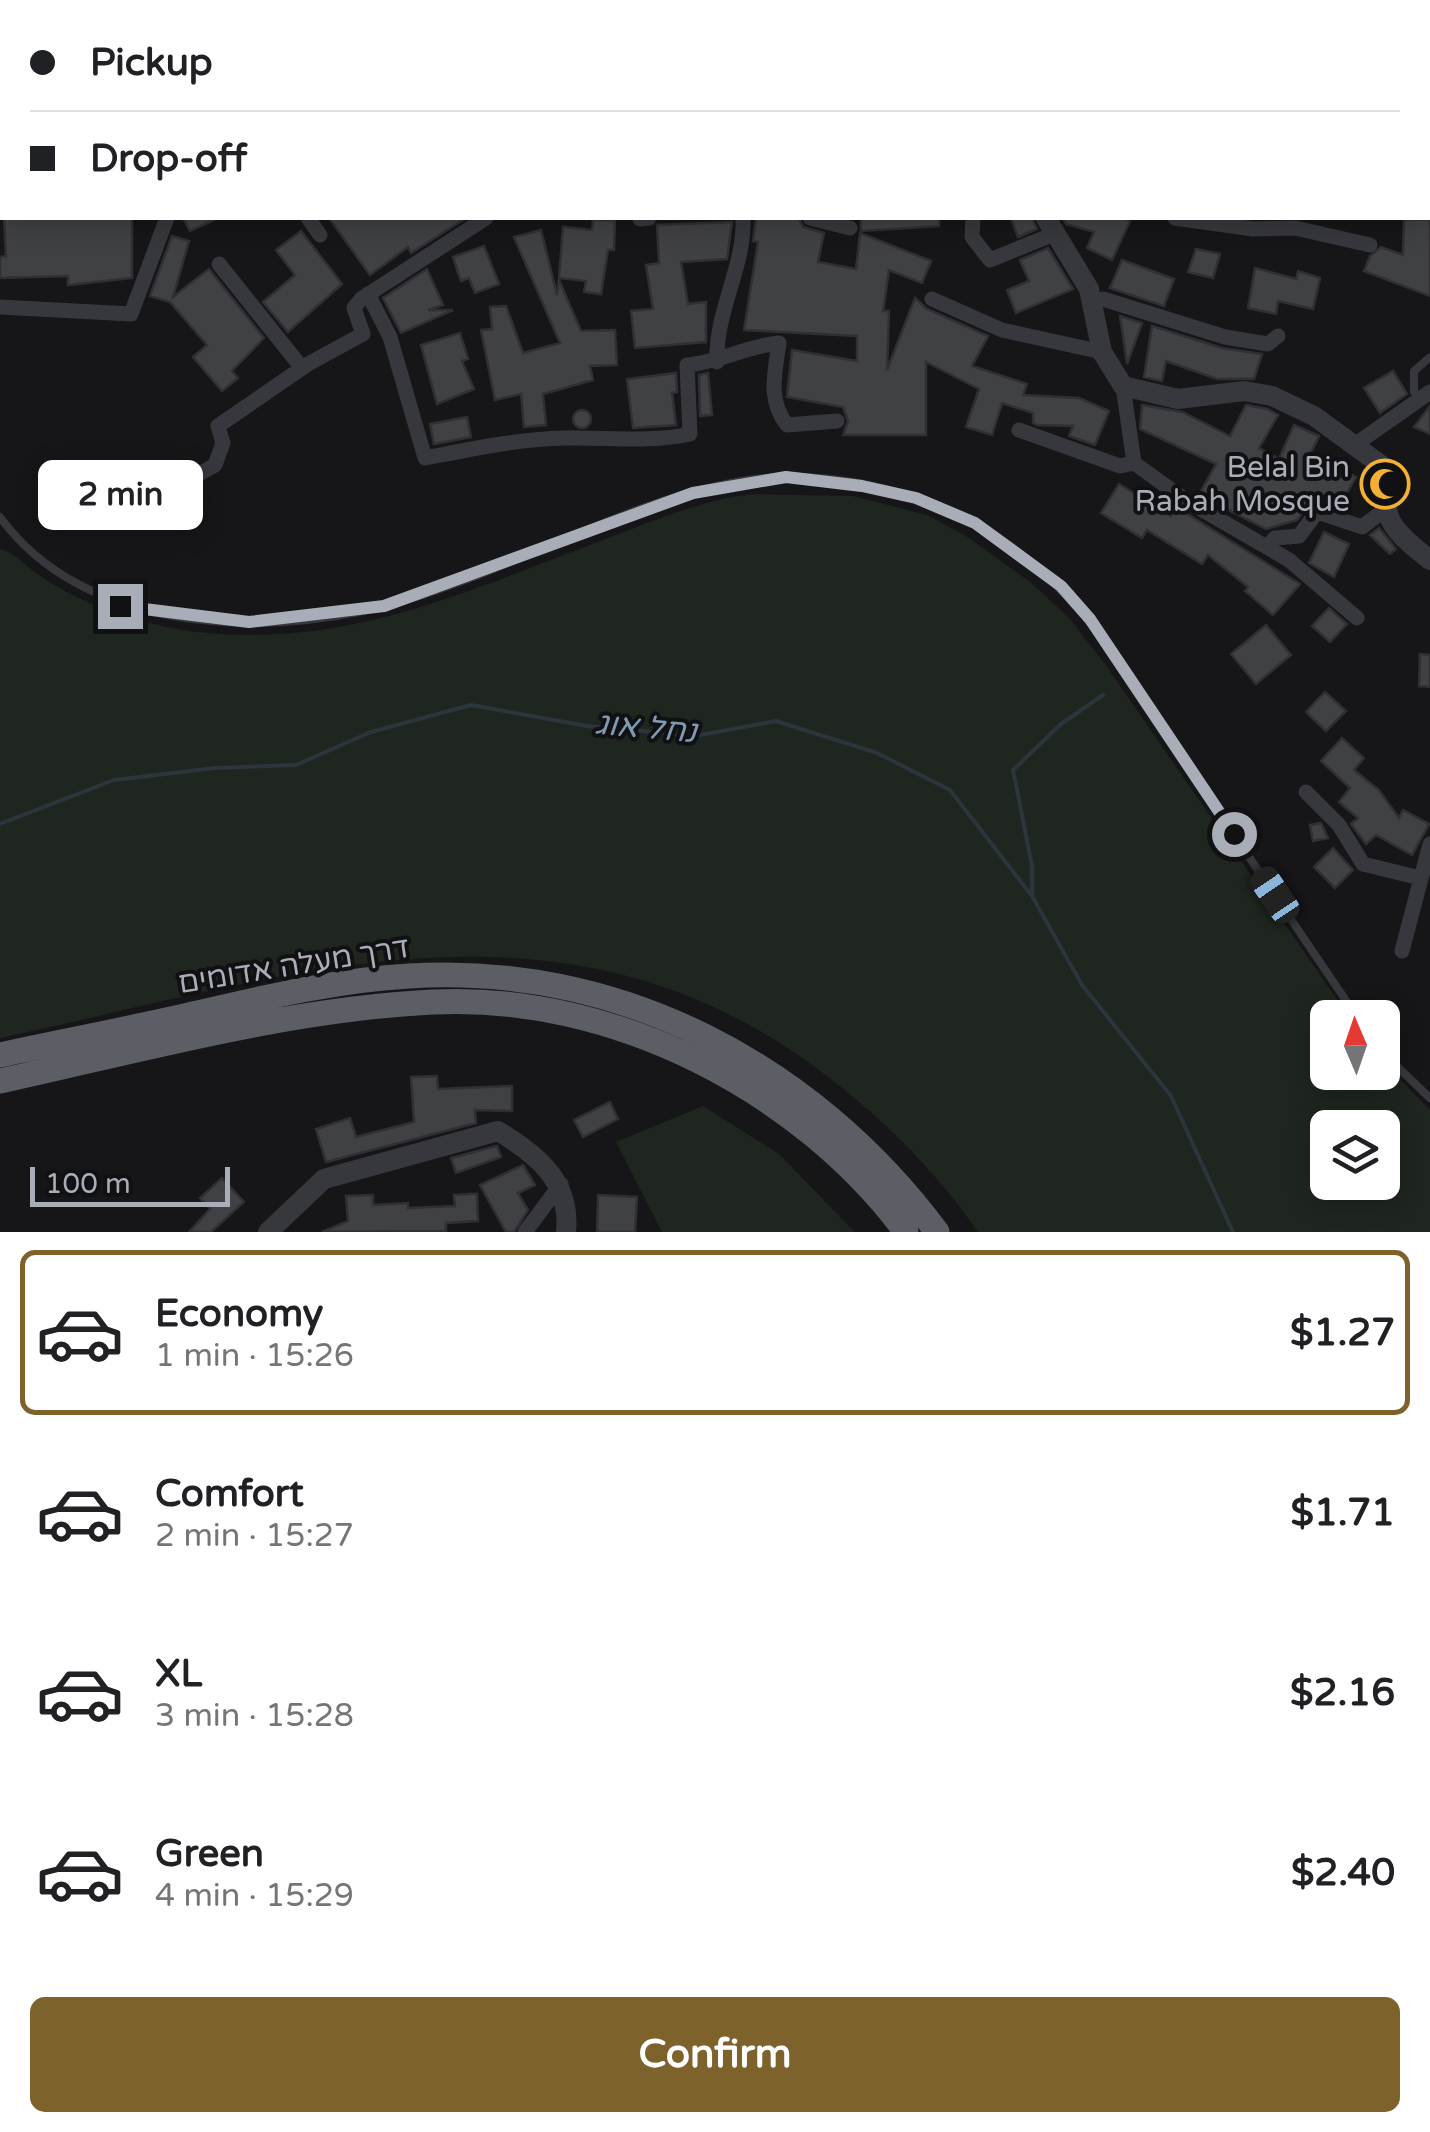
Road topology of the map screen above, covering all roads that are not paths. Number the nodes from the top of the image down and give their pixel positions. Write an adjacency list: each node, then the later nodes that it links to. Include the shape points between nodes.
1 (166, 220): 17 (street, via 131,314)
2 (309, 220): 11 (street)
3 (483, 220): 14 (street)
4 (743, 220): 21 (street, via 744,245 716,332)
5 (818, 220): 10 (street)
6 (973, 220): 9 (street, via 972,237 990,260)
7 (1189, 220): 8 (street, via 1252,229)
8 (1293, 223): 12 (street)
9 (1050, 226): 16 (street)
10 (850, 228)
11 (320, 235)
12 (1370, 244)
13 (219, 264): 22 (street)
14 (368, 294): 21 (street, via 390,338 426,458 525,441 649,442 690,434 688,365); 22 (street, via 354,308 363,334)
15 (932, 299): 19 (street, via 1002,330)
16 (1092, 302): 18 (street, via 1226,337 1268,344); 19 (street)
17 (0, 308)
18 (1278, 336)
19 (1102, 352): 23 (street)
20 (1429, 358): 24 (lane, via 1414,371 1414,392)
21 (717, 362): 25 (street, via 755,345 780,343 775,409 787,425)
22 (302, 368): 29 (street, via 218,426 223,442 214,465)
23 (1122, 386): 27 (street, via 1178,398 1244,391 1272,396); 28 (street)
24 (1426, 396): 27 (street)
25 (837, 421)
26 (1019, 430): 28 (street, via 1120,466)
27 (1356, 444): 30 (street, via 1392,473)
28 (1134, 463): 32 (street)
29 (184, 482)
30 (1387, 508): 32 (street, via 1362,527 1317,512 1299,536 1274,538); 33 (street, via 1390,520)
31 (0, 517): 39 (lane, via 50,569 120,606 249,622 384,606 642,508 741,481 826,480 916,498 975,523 1028,559 1090,619)
32 (1268, 547): 34 (street)
33 (1430, 560)
34 (1357, 618)
35 (1306, 792): 37 (street, via 1340,825 1364,864)
36 (1430, 844): 37 (street)
37 (1420, 878): 38 (street)
38 (1402, 951)
39 (1346, 1000)
40 (0, 1055): 49 (highway, דרך מעלה אדומים, via 341,984 423,976 534,982 643,1009 763,1067 870,1151)
41 (1400, 1069): 43 (lane)
42 (0, 1080): 48 (highway, דרך מעלה אדומים, via 383,1006 437,1002 531,1010 640,1037 751,1090 838,1156)
43 (1430, 1098)
44 (561, 1184): 45 (street, via 526,1148 498,1131 483,1132 324,1179); 46 (street); 47 (street)
45 (268, 1232)
46 (525, 1232)
47 (566, 1232)
48 (906, 1232)
49 (937, 1232)

